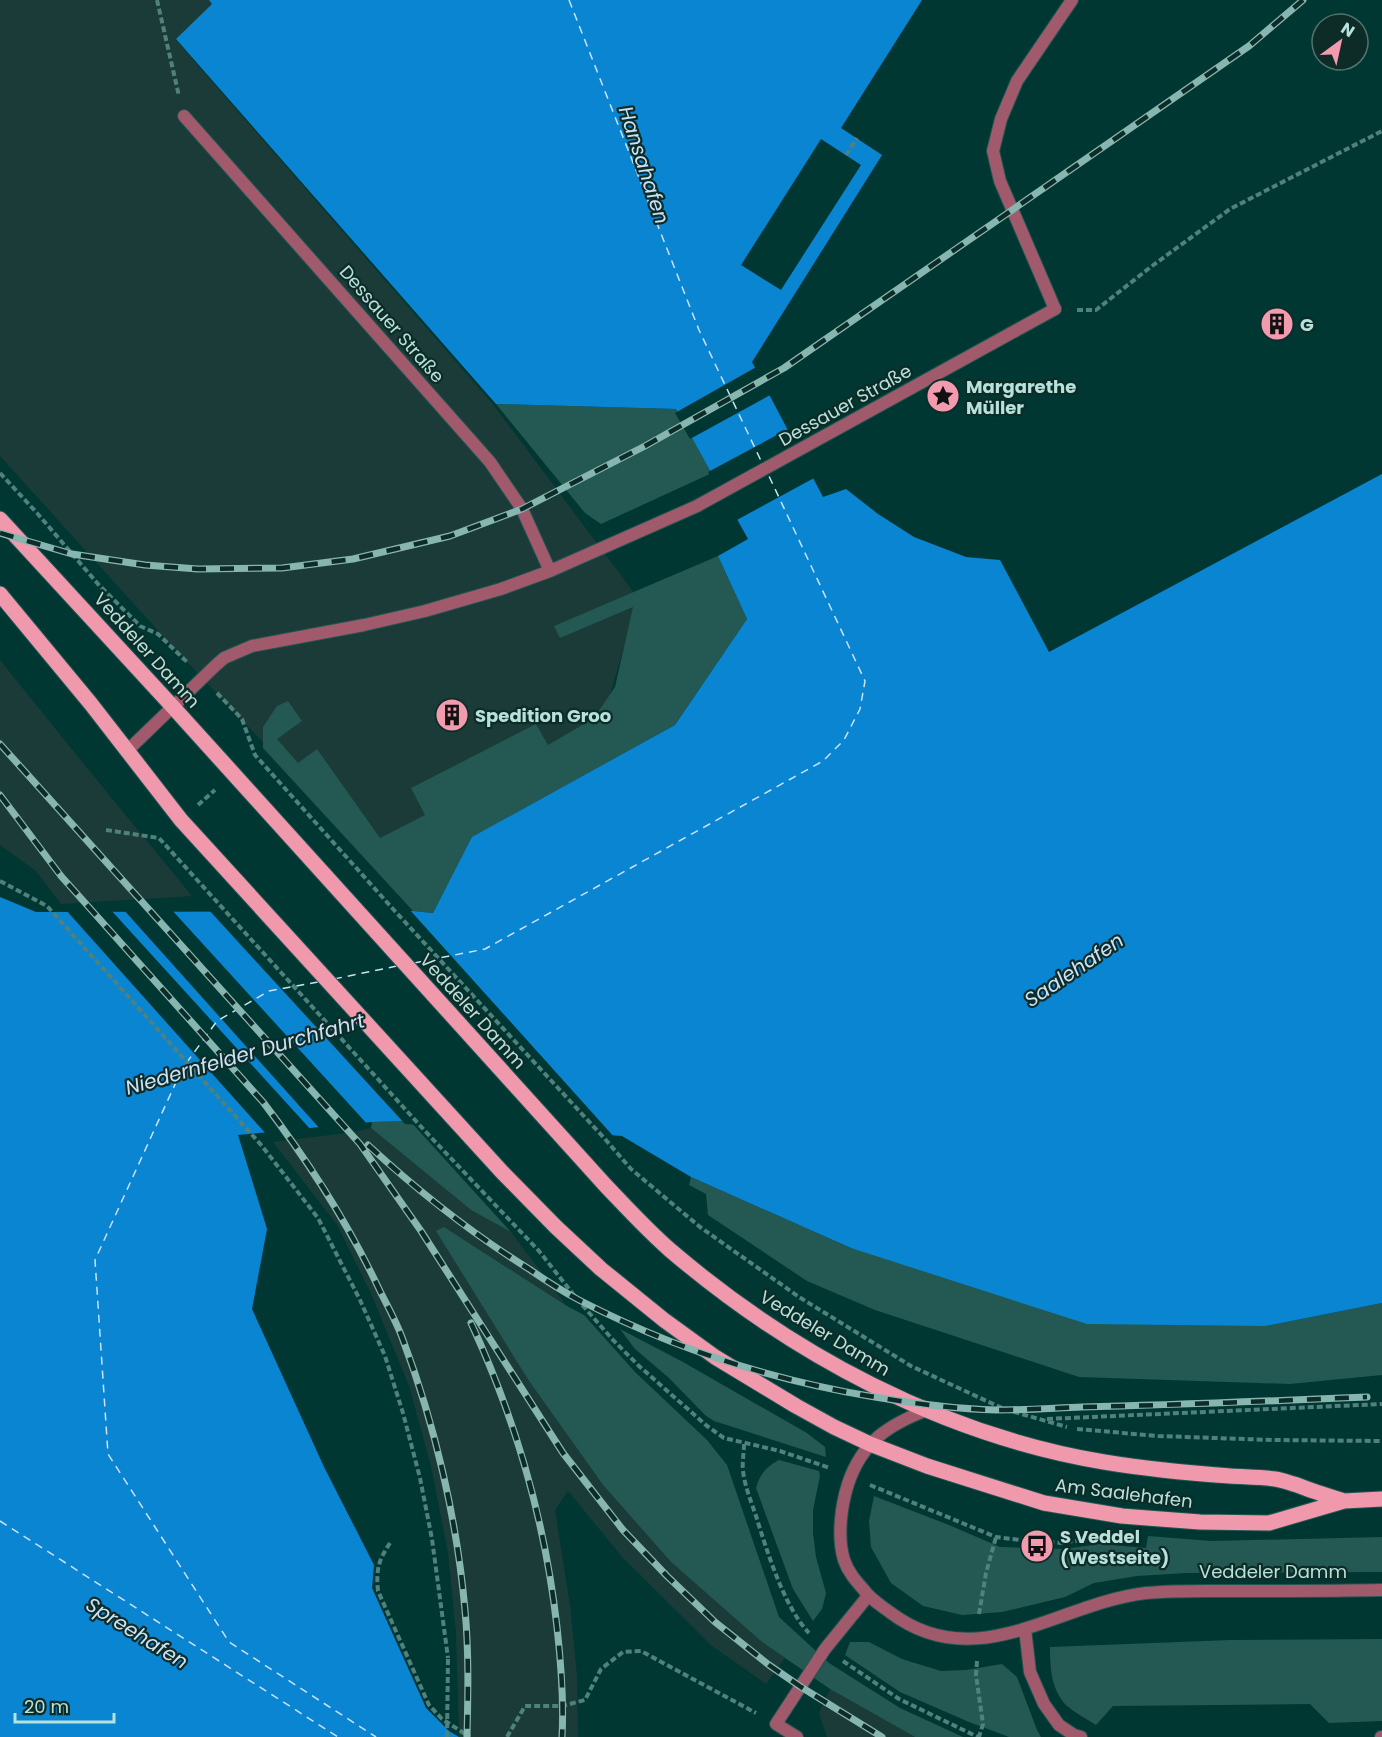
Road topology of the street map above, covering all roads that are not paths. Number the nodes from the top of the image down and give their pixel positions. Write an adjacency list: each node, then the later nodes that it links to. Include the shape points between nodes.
1 (1072, 0): 4 (street, Dessauer Straße, via 1017,81 993,151 1000,181 1055,309 697,506)
2 (184, 116): 4 (street, Dessauer Straße, via 490,462 522,509)
3 (0, 519): 6 (main road, Veddeler Damm)
4 (550, 571): 6 (street, Dessauer Straße, via 425,611 237,651 224,658)
5 (0, 594): 7 (main road)
6 (172, 707): 7 (street, Dessauer Straße); 8 (main road, Veddeler Damm, via 646,1228 769,1325 827,1361)
7 (127, 751): 9 (main road, via 181,820 502,1172 601,1269 715,1358)
8 (927, 1410): 9 (street, Veddeler Damm, via 893,1424); 11 (main road, Am Saalehafen, via 1050,1452 1154,1470 1276,1479)
9 (870, 1444): 11 (main road, Am Saalehafen, via 1044,1503 1122,1516 1269,1523); 13 (street, Veddeler Damm, via 846,1490 841,1536 844,1559)
10 (1382, 1499): 11 (main road, Am Saalehafen)
11 (1344, 1501)
12 (1382, 1590): 14 (street, Veddeler Damm, via 1163,1591 1125,1595)
13 (868, 1596): 14 (street, Veddeler Damm, via 903,1622 941,1637 977,1638); 15 (street, via 825,1649 776,1724)
14 (1025, 1629): 16 (street, via 1030,1672 1044,1704 1059,1725)
15 (797, 1737)
16 (1081, 1737)

